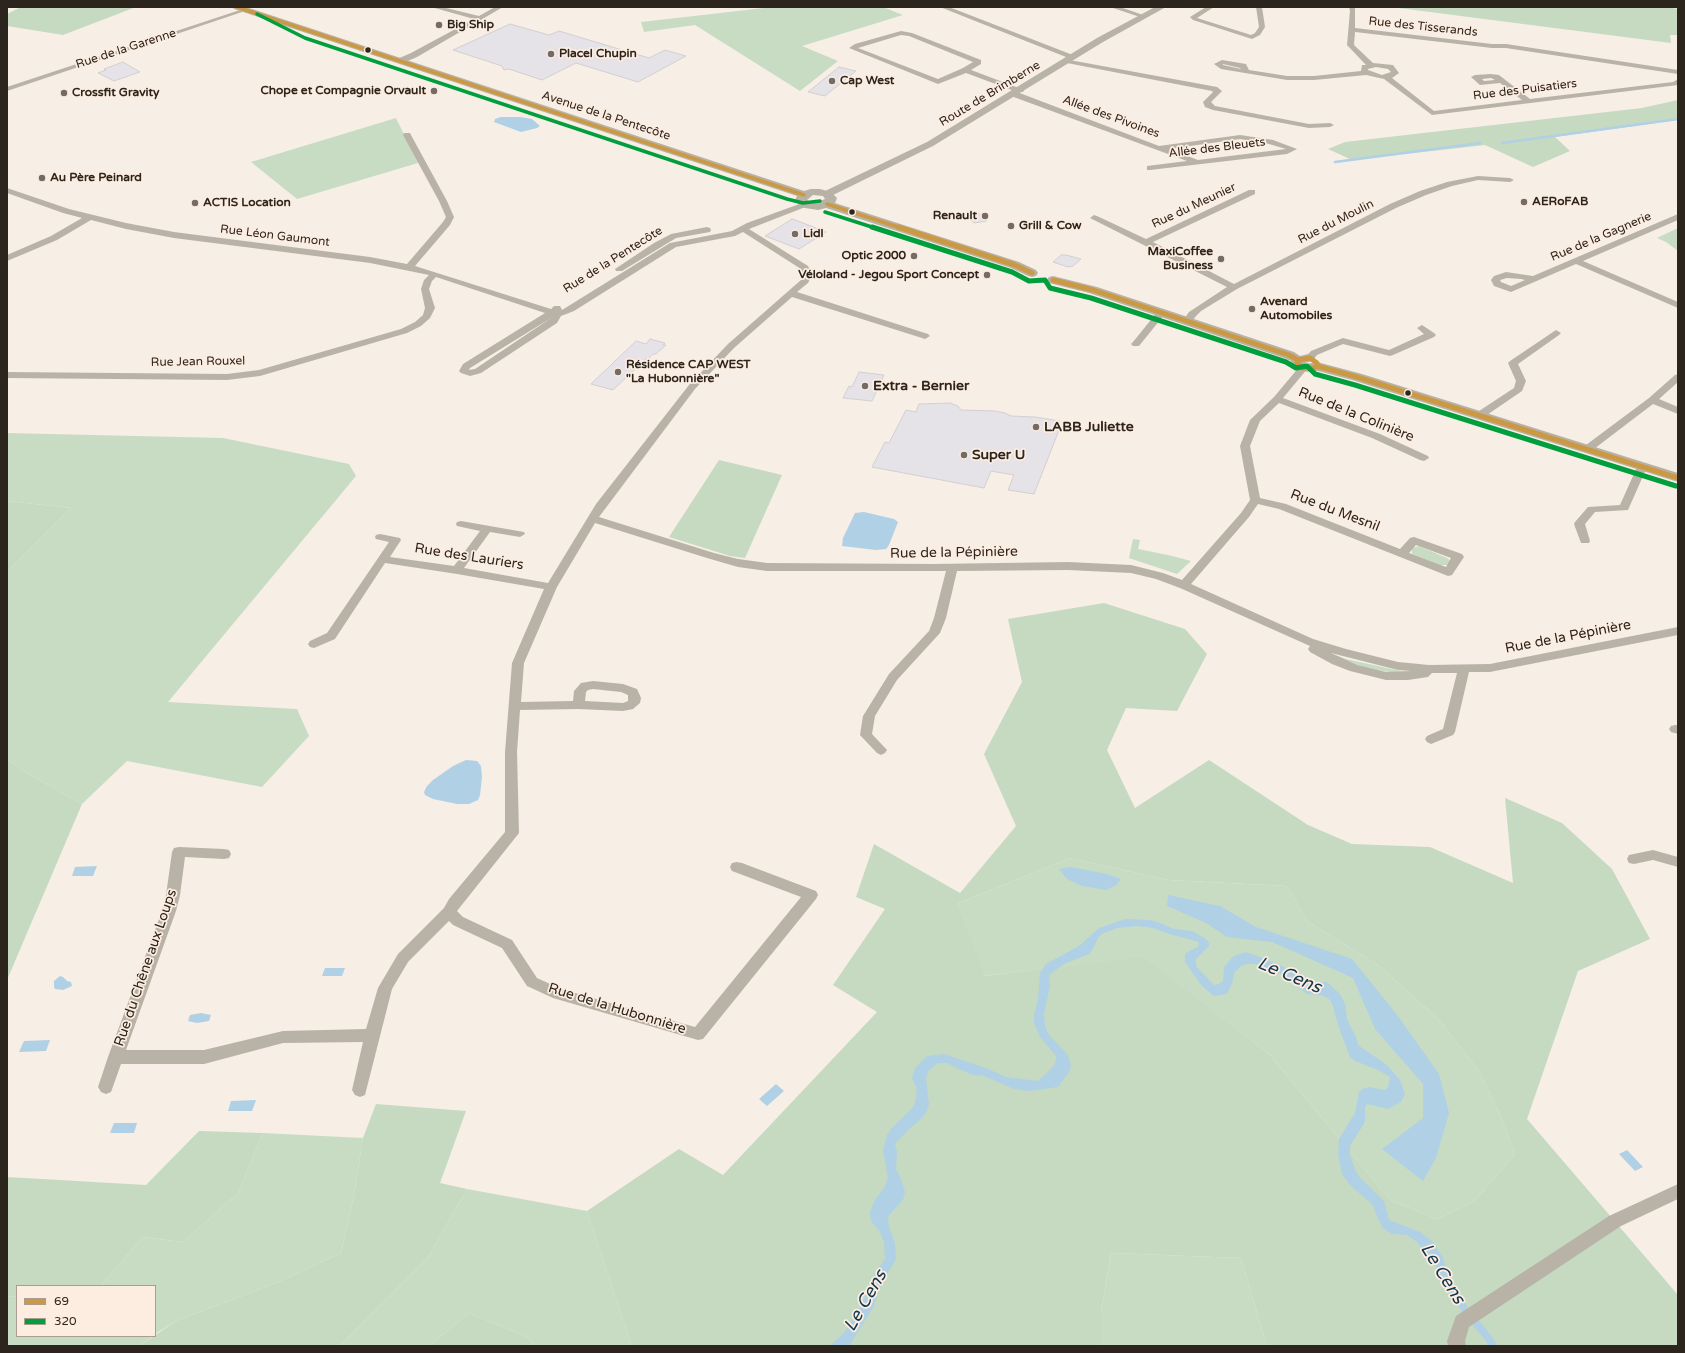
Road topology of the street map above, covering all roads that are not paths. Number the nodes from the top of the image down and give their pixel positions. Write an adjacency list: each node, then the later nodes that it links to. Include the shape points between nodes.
1 (261, 7): 13 (main road)
2 (434, 7): 12 (street)
3 (500, 7): 12 (street)
4 (943, 7): 15 (street)
5 (1113, 7): 11 (street)
6 (1162, 7): 11 (street, Route de Brimberne)
7 (1211, 7): 8 (street, via 1193,17 1252,37 1258,34 1262,27)
8 (1259, 7)
9 (1352, 7): 14 (street)
10 (245, 8): 13 (main road); 25 (street, Rue de la Garenne)
11 (1143, 16): 15 (street, Route de Brimberne)
12 (480, 18): 16 (street)
13 (308, 30): 16 (main road, Avenue de la Pentecôte)
14 (1351, 30): 17 (street, via 1350,45); 20 (street, Rue des Tisserands, via 1492,46)
15 (1071, 59): 26 (street, Route de Brimberne); 28 (street, via 1214,88 1218,91 1207,102 1213,108 1309,126)
16 (400, 61): 37 (main road, Avenue de la Pentecôte)
17 (1372, 65): 21 (street, via 1363,69); 22 (street, via 1393,69 1395,73)
18 (966, 70): 18 (street, via 938,82 853,48 901,33 910,34 978,62); 26 (street, Allée des Pivoines)
19 (1246, 71): 21 (street, via 1287,78)
20 (1678, 72): 23 (street, Rue des Puisatiers)
21 (1366, 73): 22 (street)
22 (1386, 77): 27 (street, Rue des Puisatiers, via 1432,113)
23 (1678, 79): 27 (street, Rue des Puisatiers, via 1675,84)
24 (1501, 81): 27 (street)
25 (7, 89)
26 (1017, 92): 30 (street, Allée des Pivoines); 36 (street, Route de Brimberne, via 930,144)
27 (1528, 101)
28 (1330, 125)
29 (407, 135): 45 (street, via 450,217)
30 (1160, 148): 31 (street, Allée des Pivoines); 31 (street, Allée des Bleuets, via 1245,137 1293,149 1287,152)
31 (1199, 163): 32 (street, Allée des Bleuets)
32 (1150, 168)
33 (1510, 180): 48 (street, Rue du Moulin, via 1478,178 1423,193)
34 (7, 190): 38 (street, Rue Léon Gaumont)
35 (1252, 192): 42 (street, Rue du Meunier)
36 (827, 199): 37 (main road, Avenue de la Pentecôte, via 814,206); 52 (main road, Avenue de la Pentecôte, via 1014,265 1032,273 1030,278 1037,283 1044,284 1053,280)
37 (804, 200): 41 (street, Rue de la Pentecôte)
38 (89, 217): 43 (street, via 54,238); 45 (street, Rue Léon Gaumont, via 174,235)
39 (1678, 217): 44 (street, Rue de la Gagnerie)
40 (1094, 218): 42 (street, Rue du Meunier)
41 (744, 229): 49 (street, via 805,268 808,275 805,281); 51 (street, Rue de la Pentecôte, via 699,236 674,236)
42 (1146, 242): 48 (street, Rue du Meunier)
43 (7, 258)
44 (1576, 261): 47 (street, Rue de la Gagnerie); 50 (street)
45 (408, 267): 46 (street, Rue Léon Gaumont)
46 (435, 274): 51 (street, Rue Léon Gaumont, via 539,308); 59 (street, Rue Jean Rouxel, via 428,280 425,288 430,308 427,316 418,324 404,331 260,373 227,377)
47 (1534, 279)
48 (1234, 287): 53 (street, Rue du Moulin, via 1198,309)
49 (790, 293): 56 (street); 70 (street, via 731,346 692,387)
50 (1678, 305)
51 (558, 311): 51 (street, Rue de la Pentecôte, via 466,366 464,371 478,371 554,321)
52 (1161, 313): 53 (main road); 57 (street)
53 (1187, 322): 58 (main road)
54 (1422, 328): 58 (street, via 1431,335 1390,353 1343,341 1314,353)
55 (1556, 333): 64 (street, via 1513,363 1521,381 1519,389)
56 (926, 336)
57 (1136, 344)
58 (1307, 363): 61 (street); 64 (main road)
59 (7, 375)
60 (1678, 377): 62 (street)
61 (1277, 399): 66 (street, Rue de la Colinière, via 1376,436); 69 (street, via 1255,420 1245,446)
62 (1652, 400): 63 (street); 65 (street)
63 (1678, 411)
64 (1480, 415): 65 (main road)
65 (1586, 450): 67 (main road)
66 (1424, 458)
67 (1642, 467): 68 (main road); 75 (street, via 1624,508 1592,509 1579,524)
68 (1678, 478)
69 (1255, 500): 76 (street, Rue du Mesnil, via 1282,506); 80 (street)
70 (592, 518): 78 (street, Rue de la Pépinière, via 738,563 804,568); 81 (street)
71 (461, 524): 72 (street)
72 (487, 529): 73 (street); 79 (street)
73 (520, 534)
74 (380, 536): 77 (street, Rue des Lauriers, via 396,540)
75 (1585, 541)
76 (1402, 554)
77 (382, 559): 79 (street, Rue des Lauriers); 83 (street, Rue des Lauriers, via 331,636)
78 (952, 568): 80 (street, Rue de la Pépinière, via 1098,566 1131,569); 88 (street, via 934,633 893,677 868,716 866,735)
79 (457, 570): 81 (street, Rue des Lauriers)
80 (1184, 586): 84 (street, Rue de la Pépinière, via 1309,642 1314,649 1354,668 1386,676 1424,674 1429,669)
81 (551, 587): 86 (street, via 518,663)
82 (1678, 631): 84 (street, Rue de la Pépinière, via 1490,668)
83 (314, 644)
84 (1464, 669): 87 (street, via 1449,732)
85 (578, 705): 86 (street)
86 (514, 706): 93 (street, via 511,752 512,833)
87 (1431, 739)
88 (881, 750)
89 (224, 854): 95 (street, Rue du Chêne aux Loups, via 179,852 173,895)
90 (1634, 859): 91 (street, via 1653,855)
91 (1678, 862)
92 (737, 867): 93 (street, Rue de la Hubonnière, via 810,895 698,1034 558,994 532,982 507,944 458,921)
93 (449, 912): 94 (street, via 404,958 385,988)
94 (372, 1035): 95 (street, Rue du Chêne aux Loups, via 283,1037 204,1057); 97 (street)
95 (116, 1057): 96 (street, Rue du Chêne aux Loups)
96 (106, 1087)
97 (360, 1090)
98 (1678, 1191): 99 (street, via 1615,1221 1462,1322)
99 (1457, 1346)

